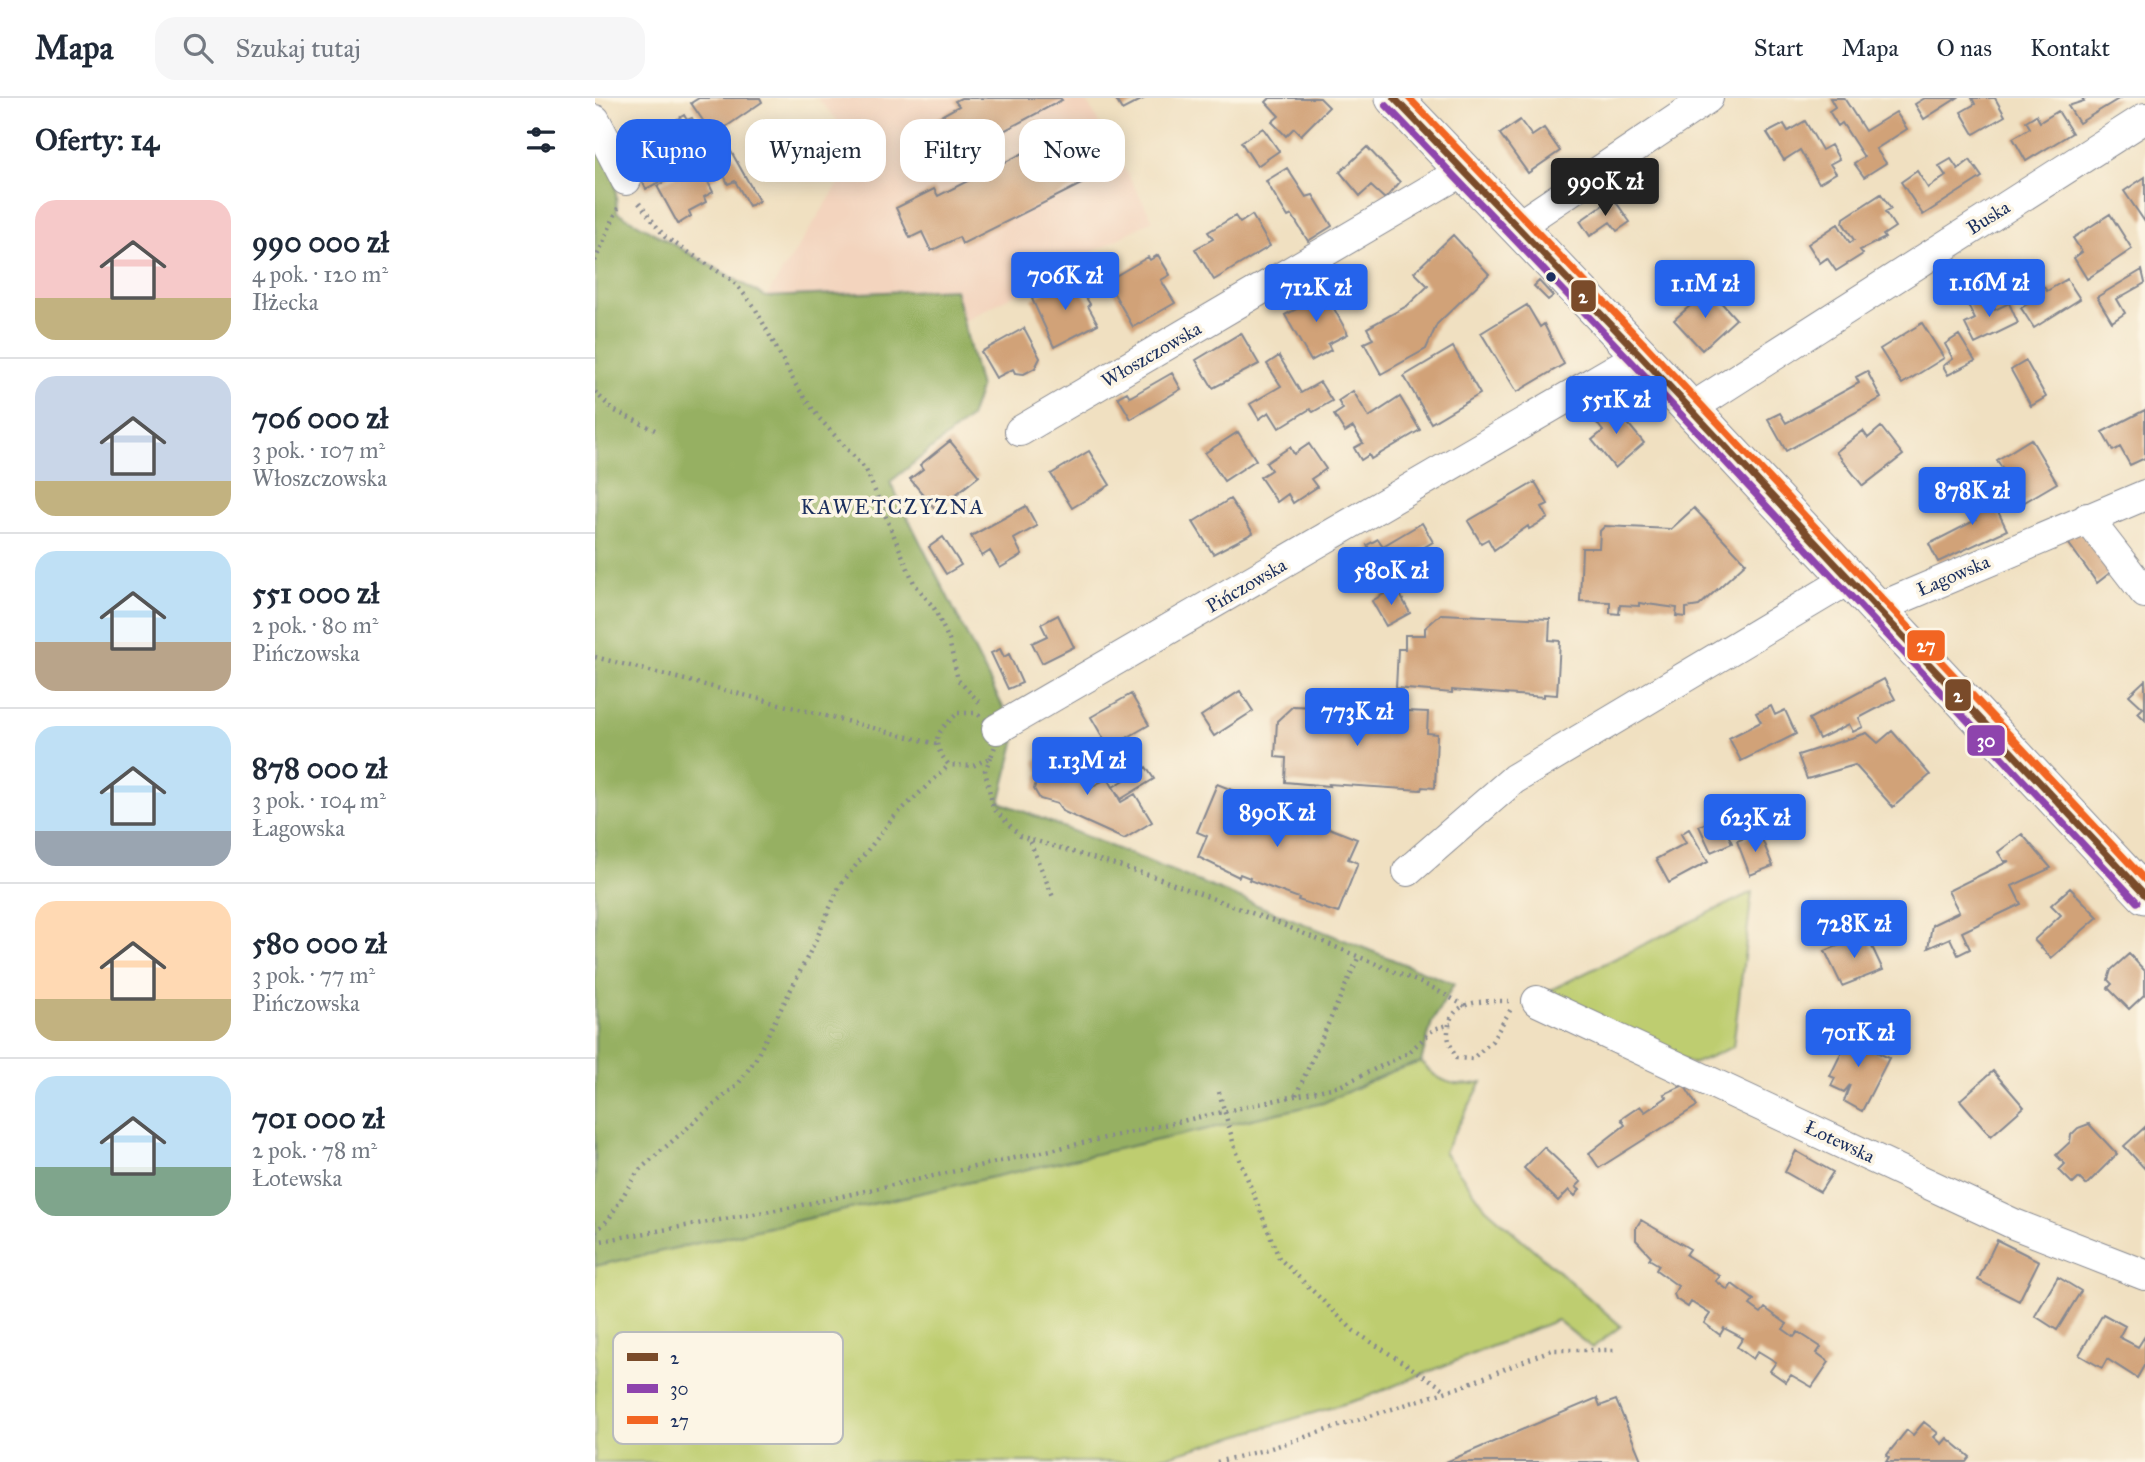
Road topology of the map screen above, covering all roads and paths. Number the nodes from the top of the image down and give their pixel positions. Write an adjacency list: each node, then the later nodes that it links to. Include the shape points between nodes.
1 (1394, 98): 6 (street)
2 (1708, 98): 9 (street)
3 (2145, 117): 13 (street, Buska)
4 (595, 121): 5 (street)
5 (616, 161)
6 (1464, 170): 9 (street); 15 (street, Włoszczowska)
7 (625, 182): 10 (path)
8 (627, 182): 22 (path, via 665,237 733,281 754,306 796,385 866,470 914,583 934,608 949,640 958,680)
9 (1518, 226): 11 (street)
10 (595, 261)
11 (1640, 355): 13 (street); 22 (street, Pińczowska)
12 (595, 392): 14 (path, via 613,410)
13 (1690, 409): 18 (street)
14 (655, 430)
15 (1020, 431)
16 (2145, 495): 17 (street, Łagowska)
17 (2087, 519): 19 (street); 20 (street, Łagowska)
18 (1849, 579): 20 (street); 26 (street, via 1514,779)
19 (2145, 593)
20 (1878, 608): 27 (street)
21 (595, 657): 23 (path)
22 (998, 737): 25 (path, via 985,770 993,808)
23 (936, 744)
24 (949, 765): 36 (path, via 893,818 839,887 755,1060 739,1083 638,1171 609,1219)
25 (1029, 841): 28 (path); 29 (path, via 1155,877)
26 (1408, 871)
27 (2145, 895)
28 (1053, 897)
29 (1359, 956): 31 (path); 34 (path)
30 (1537, 1001): 38 (street, Łotewska, via 2014,1224)
31 (1465, 1006): 32 (path, via 1455,1013); 32 (path, via 1474,1000 1517,1003 1492,1041 1472,1059 1456,1059 1448,1032)
32 (1451, 1024): 34 (path, via 1434,1029 1408,1053 1340,1086)
33 (1219, 1092): 35 (path)
34 (1296, 1096): 35 (path)
35 (1225, 1111): 37 (path, via 793,1207); 40 (path, via 1279,1258 1354,1331)
36 (595, 1232)
37 (595, 1242)
38 (2145, 1275)
39 (1618, 1350): 40 (path, via 1551,1350)
40 (1447, 1391): 41 (path)
41 (1217, 1462)

